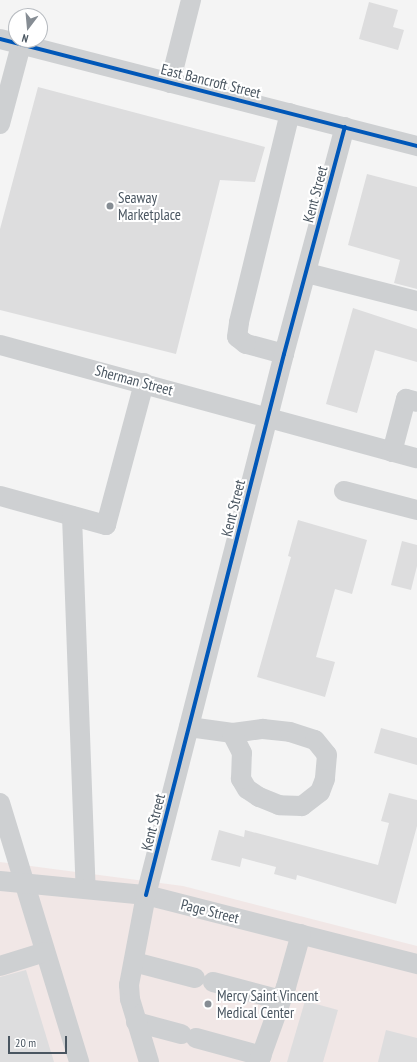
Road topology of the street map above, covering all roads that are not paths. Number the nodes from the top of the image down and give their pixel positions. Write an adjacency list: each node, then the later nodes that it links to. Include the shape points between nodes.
1 (191, 0): 4 (street)
2 (20, 48): 5 (street)
3 (37, 48): 4 (street, East Bancroft Street)
4 (170, 82): 6 (street, East Bancroft Street)
5 (1, 113)
6 (290, 113): 7 (street, East Bancroft Street); 12 (street, via 237,337 246,344)
7 (345, 127): 8 (street, East Bancroft Street); 9 (street, Kent Street)
8 (417, 146)
9 (307, 273): 10 (street); 12 (street, Kent Street)
10 (417, 301)
11 (0, 345): 13 (street, Sherman Street)
12 (284, 354): 15 (street, Kent Street)
13 (144, 383): 15 (street, Sherman Street); 21 (street, via 106,525)
14 (417, 402): 16 (street, via 406,399)
15 (269, 416): 16 (street, Sherman Street); 22 (street, Kent Street)
16 (392, 452): 17 (street, Sherman Street)
17 (417, 458)
18 (344, 491): 20 (street)
19 (0, 496): 21 (street)
20 (417, 510)
21 (72, 516): 27 (street)
22 (189, 727): 23 (street); 28 (street, Kent Street)
23 (232, 733): 23 (street, via 263,729 290,732 315,740 327,755 325,778 320,792 302,806 279,805 247,789 240,779 242,753)
24 (0, 803): 26 (street)
25 (0, 880): 26 (street, Page Street)
26 (23, 883): 27 (street, Page Street); 30 (street)
27 (86, 889): 28 (street, Page Street)
28 (146, 895): 29 (street, Page Street); 31 (street, Kent Street)
29 (301, 934): 32 (street, Page Street); 34 (street)
30 (45, 952): 33 (street); 37 (street)
31 (134, 962): 34 (street); 35 (street, Kent Street, via 130,999)
32 (417, 964)
33 (0, 966)
34 (281, 1000): 36 (street)
35 (136, 1022): 36 (street); 38 (street, Kent Street)
36 (261, 1059)
37 (79, 1062)
38 (149, 1062)

